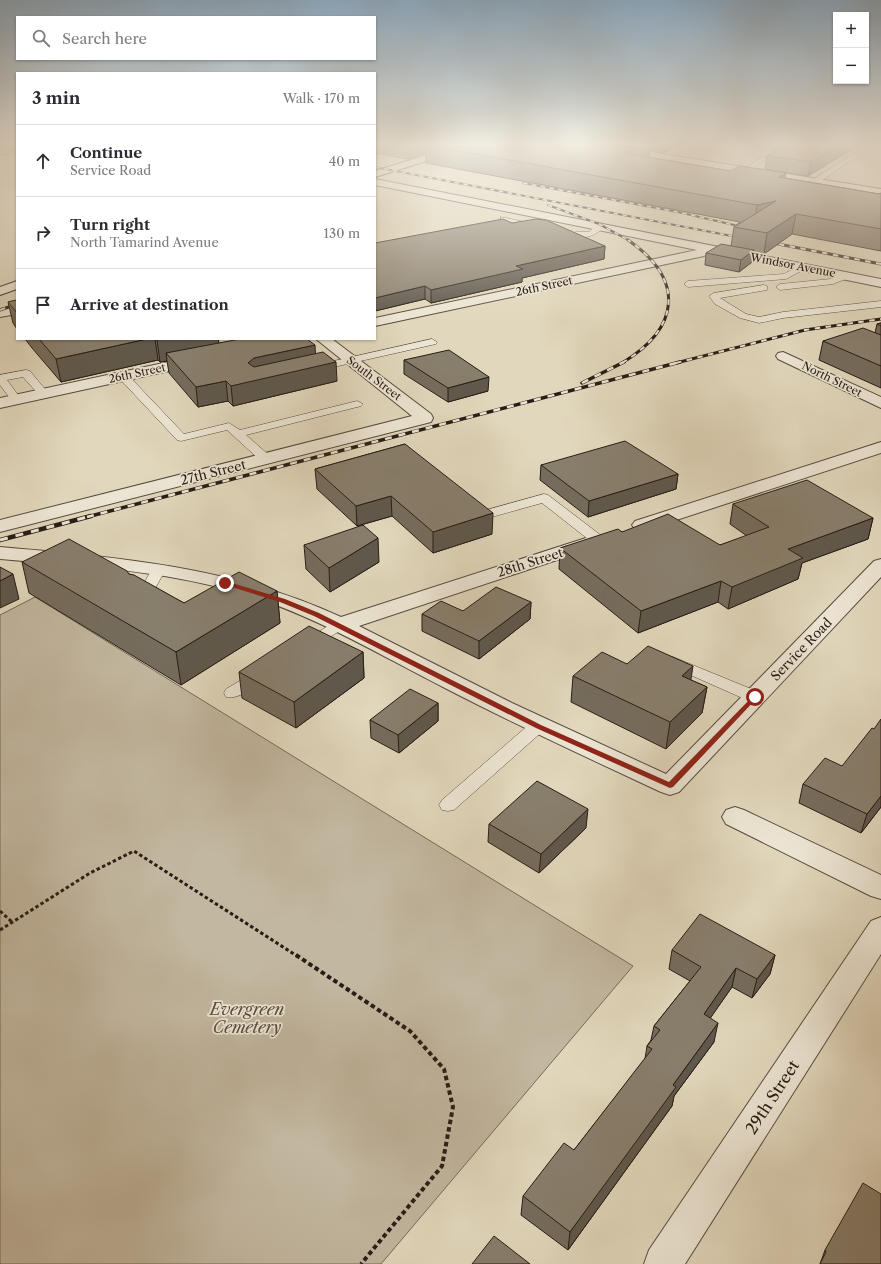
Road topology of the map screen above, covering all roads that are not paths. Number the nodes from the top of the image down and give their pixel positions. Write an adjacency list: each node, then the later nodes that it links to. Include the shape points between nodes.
1 (480, 203): 2 (street, Windsor Avenue)
2 (535, 214): 3 (street); 4 (street, Windsor Avenue)
3 (500, 220): 5 (lane)
4 (599, 227): 6 (lane, via 588,235); 7 (street, Windsor Avenue)
5 (544, 229)
6 (576, 234)
7 (714, 250): 8 (street, Windsor Avenue); 19 (street, 26th Street)
8 (802, 267): 9 (street, Windsor Avenue); 11 (lane, via 786,276)
9 (845, 276): 10 (street, Windsor Avenue); 13 (lane, via 833,281)
10 (881, 283)
11 (688, 284)
12 (16, 285): 15 (street)
13 (780, 287)
14 (764, 288): 16 (lane, via 714,296 718,302 743,316 759,320)
15 (0, 291)
16 (881, 304)
17 (16, 310): 18 (street)
18 (0, 313)
19 (376, 322)
20 (324, 340): 24 (street, South Street)
21 (432, 342): 24 (lane)
22 (783, 356): 30 (street, North Street)
23 (214, 357): 26 (street, 26th Street)
24 (350, 360): 25 (lane); 32 (street, South Street)
25 (306, 370)
26 (123, 376): 27 (street, 26th Street); 33 (lane, via 181,438 229,426)
27 (44, 394): 28 (street, 26th Street); 28 (lane, via 26,373 0,378)
28 (16, 399): 29 (street, 26th Street)
29 (0, 403)
30 (881, 403)
31 (357, 404): 33 (lane)
32 (425, 418): 35 (street, 27th Street)
33 (238, 434): 35 (lane)
34 (881, 447): 38 (street, 28th Street)
35 (266, 458): 37 (street, 27th Street)
36 (488, 514): 38 (lane, via 544,498)
37 (0, 526)
38 (612, 535): 43 (street, 28th Street)
39 (4, 554): 41 (street)
40 (881, 565): 48 (street, Service Road)
41 (160, 569): 42 (lane); 43 (street, via 192,574 219,588 282,600)
42 (141, 602)
43 (339, 625): 44 (lane); 49 (street)
44 (292, 655)
45 (662, 656): 48 (lane)
46 (272, 667): 47 (lane)
47 (232, 693)
48 (755, 697): 49 (street, Service Road, via 670,786)
49 (538, 726): 50 (lane)
50 (448, 805)
51 (735, 817): 52 (street)
52 (881, 888)
53 (881, 929): 54 (street, 29th Street)
54 (663, 1264)

